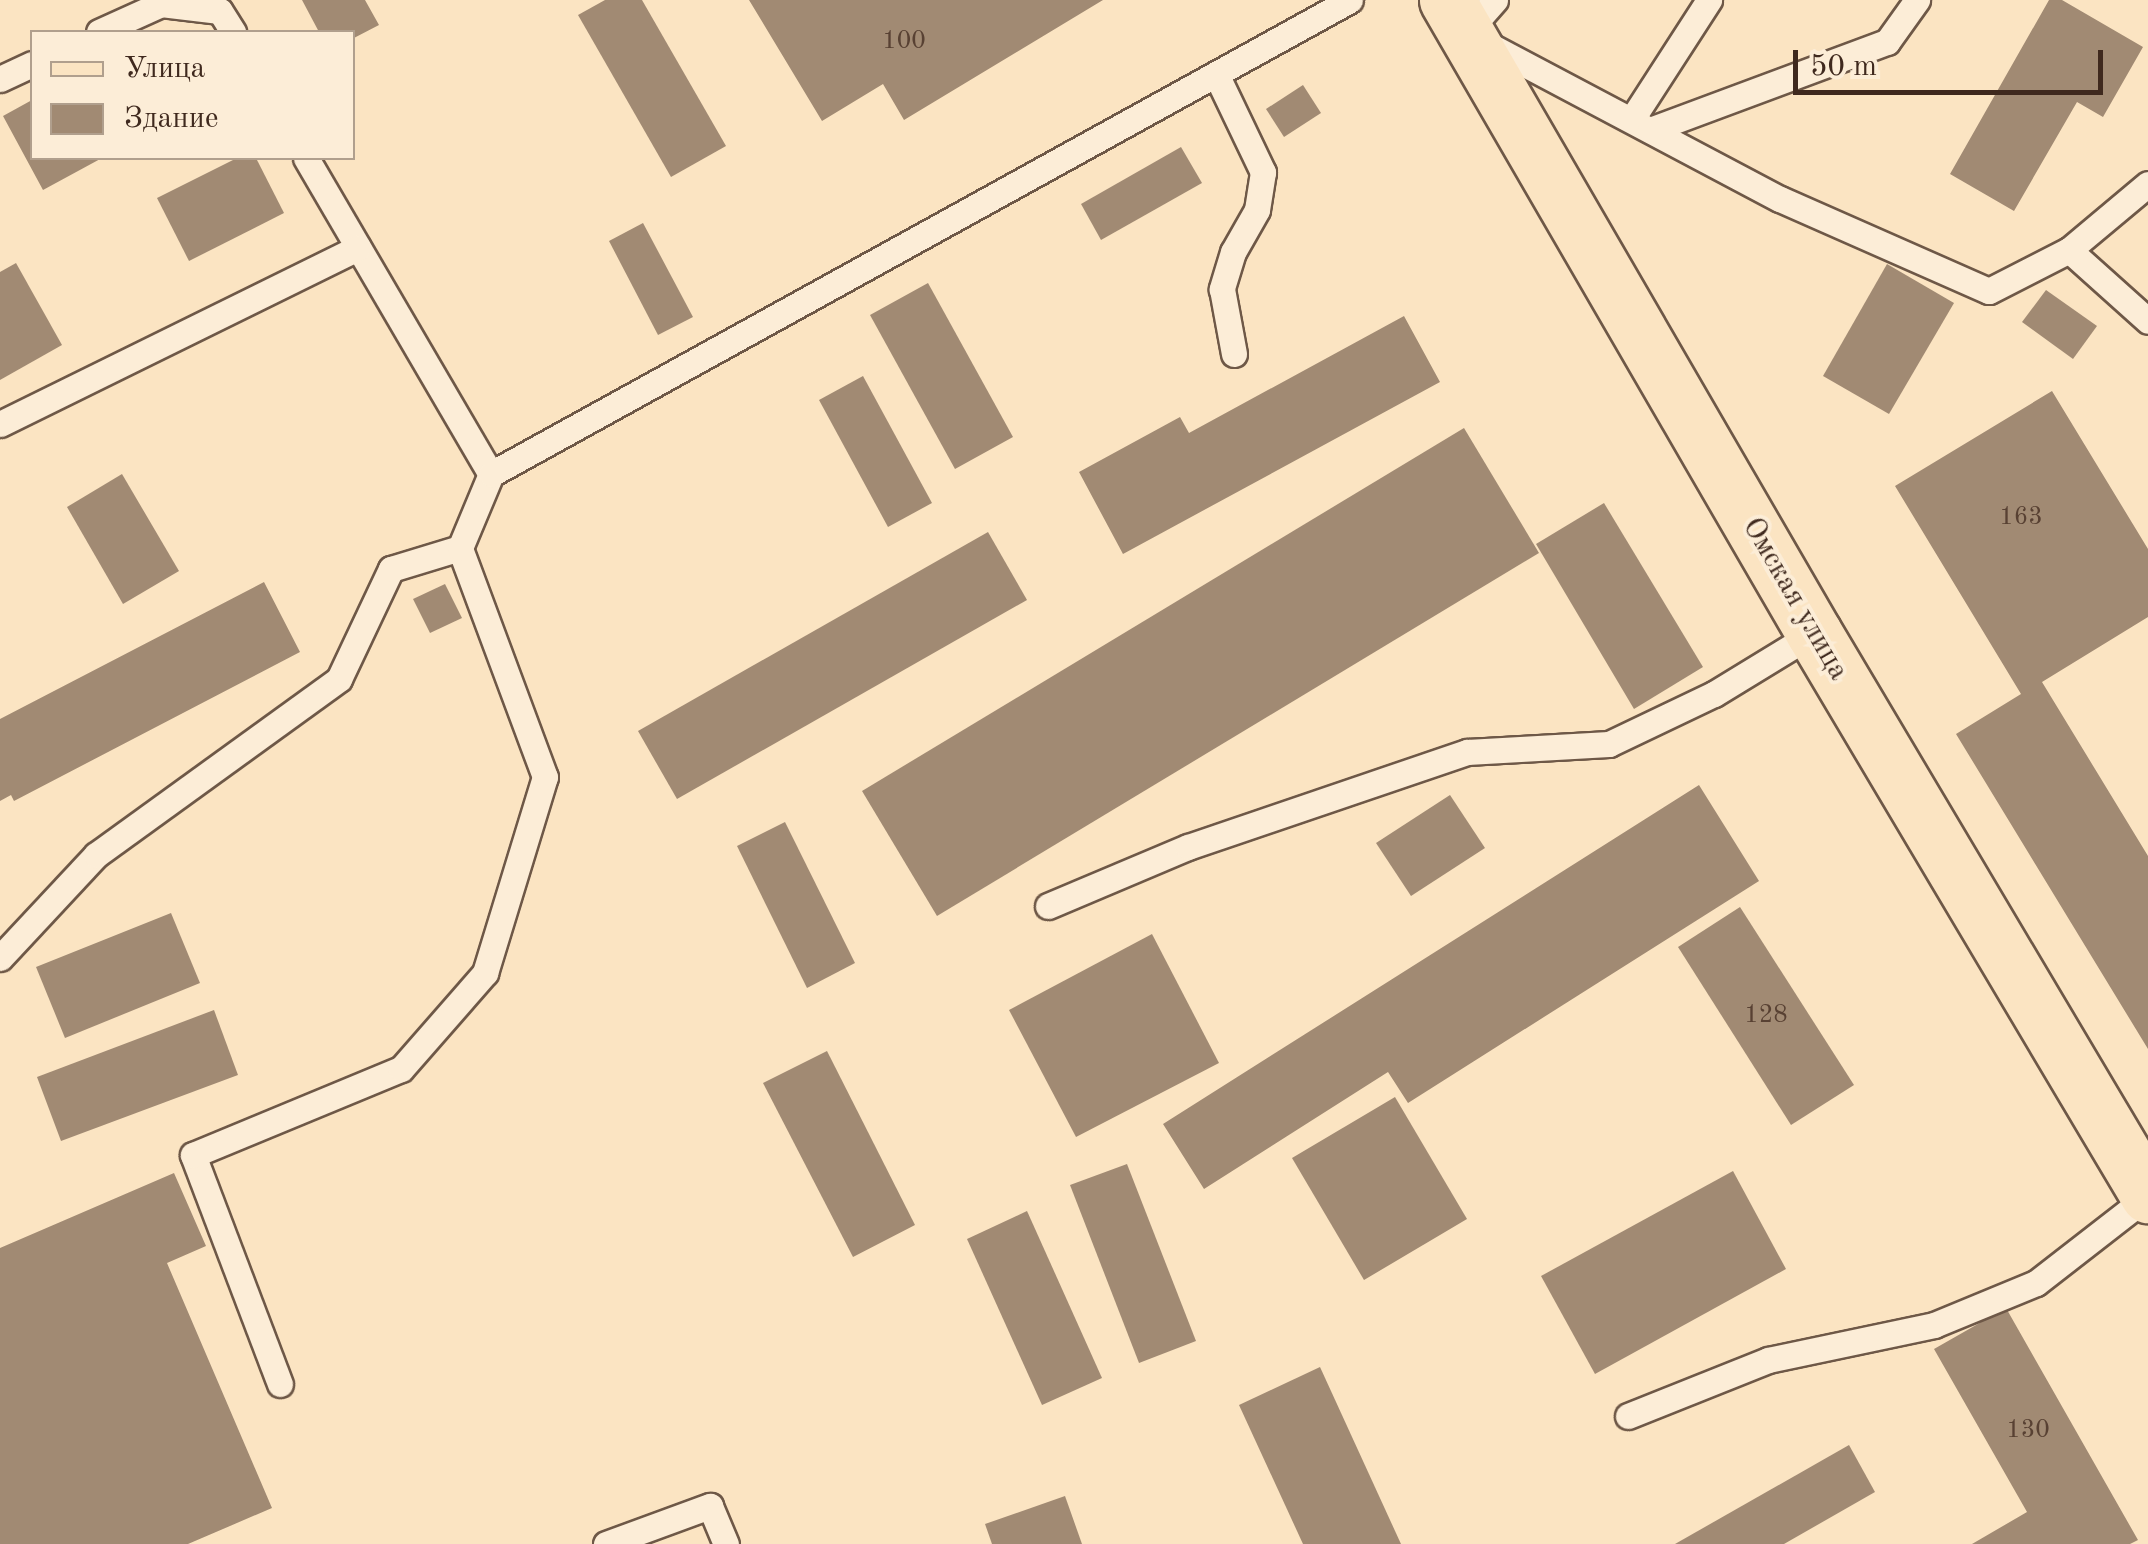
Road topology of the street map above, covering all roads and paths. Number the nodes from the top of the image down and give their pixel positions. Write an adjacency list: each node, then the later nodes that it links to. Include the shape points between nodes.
1 (1350, 0): 8 (lane)
2 (1709, 0): 10 (lane)
3 (1917, 0): 10 (lane, via 1887,42)
4 (1469, 11): 10 (lane); 20 (main road, Омская улица)
5 (104, 30): 6 (lane, via 162,4 220,11)
6 (232, 30)
7 (30, 65): 9 (lane)
8 (1216, 74): 16 (lane, via 1263,172 1256,210 1222,289); 18 (lane)
9 (0, 79)
10 (1641, 125): 14 (lane, via 1780,199 1988,291)
11 (307, 160): 13 (lane)
12 (2148, 184): 14 (lane)
13 (358, 248): 17 (lane); 18 (lane)
14 (2069, 250): 15 (lane)
15 (2148, 322)
16 (1234, 354)
17 (0, 424)
18 (490, 474): 19 (lane)
19 (460, 548): 22 (lane, via 391,569 339,679 96,855); 24 (lane, via 545,776 485,972 401,1069 193,1155)
20 (1814, 633): 21 (lane, via 1714,694 1609,744 1467,752 1188,848); 23 (main road, Омская улица)
21 (1048, 906)
22 (0, 958)
23 (2148, 1196): 25 (lane, via 2036,1283 1934,1325 1768,1360)
24 (280, 1384)
25 (1628, 1416)
26 (606, 1544): 27 (lane, via 710,1506)
27 (726, 1544)

